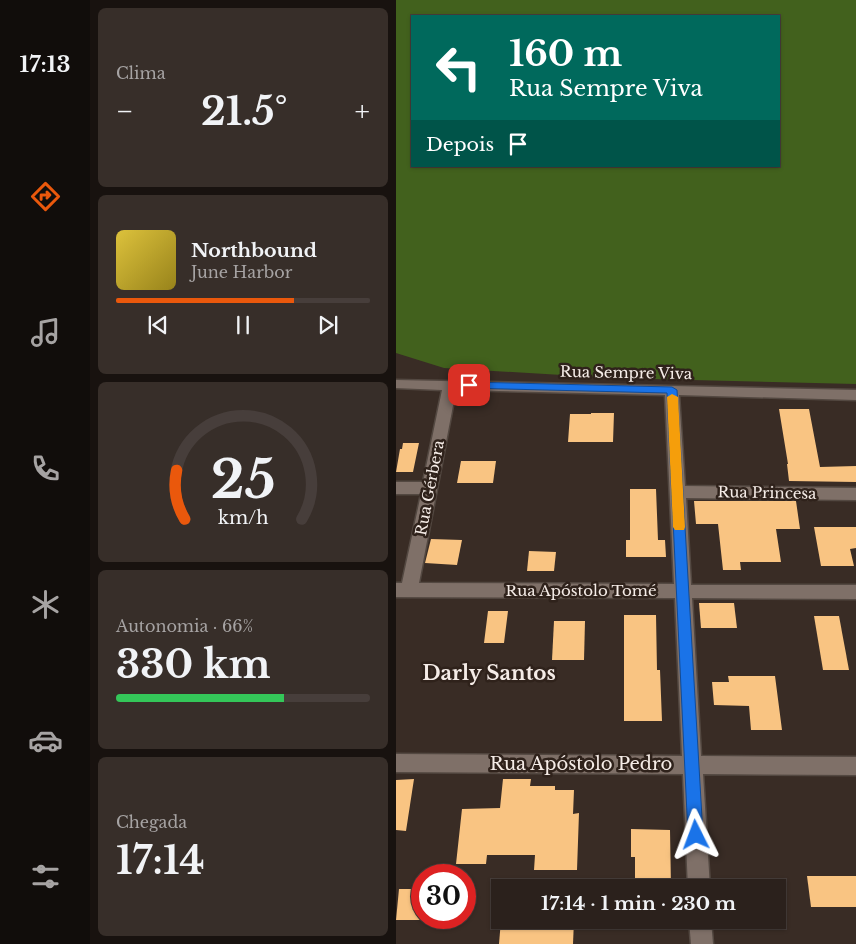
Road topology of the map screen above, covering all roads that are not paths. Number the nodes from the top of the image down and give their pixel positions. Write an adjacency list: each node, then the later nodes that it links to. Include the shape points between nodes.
1 (396, 384): 2 (street, Rua Sempre Viva)
2 (450, 385): 3 (street, Rua Sempre Viva); 6 (street, Rua Gérbera)
3 (672, 390): 4 (street, Rua Sempre Viva); 7 (street)
4 (856, 395)
5 (396, 488): 6 (street)
6 (430, 488): 9 (street, Rua Gérbera)
7 (677, 492): 8 (street, Rua Princesa); 10 (street)
8 (856, 494)
9 (402, 590): 10 (street, Rua Apóstolo Tomé)
10 (683, 592): 11 (street, Rua Apóstolo Tomé); 13 (street)
11 (856, 592)
12 (396, 763): 13 (street, Rua Apóstolo Pedro)
13 (692, 765): 14 (street, Rua Apóstolo Pedro); 15 (street)
14 (856, 766)
15 (698, 879)
16 (701, 929): 17 (street)
17 (702, 944)

